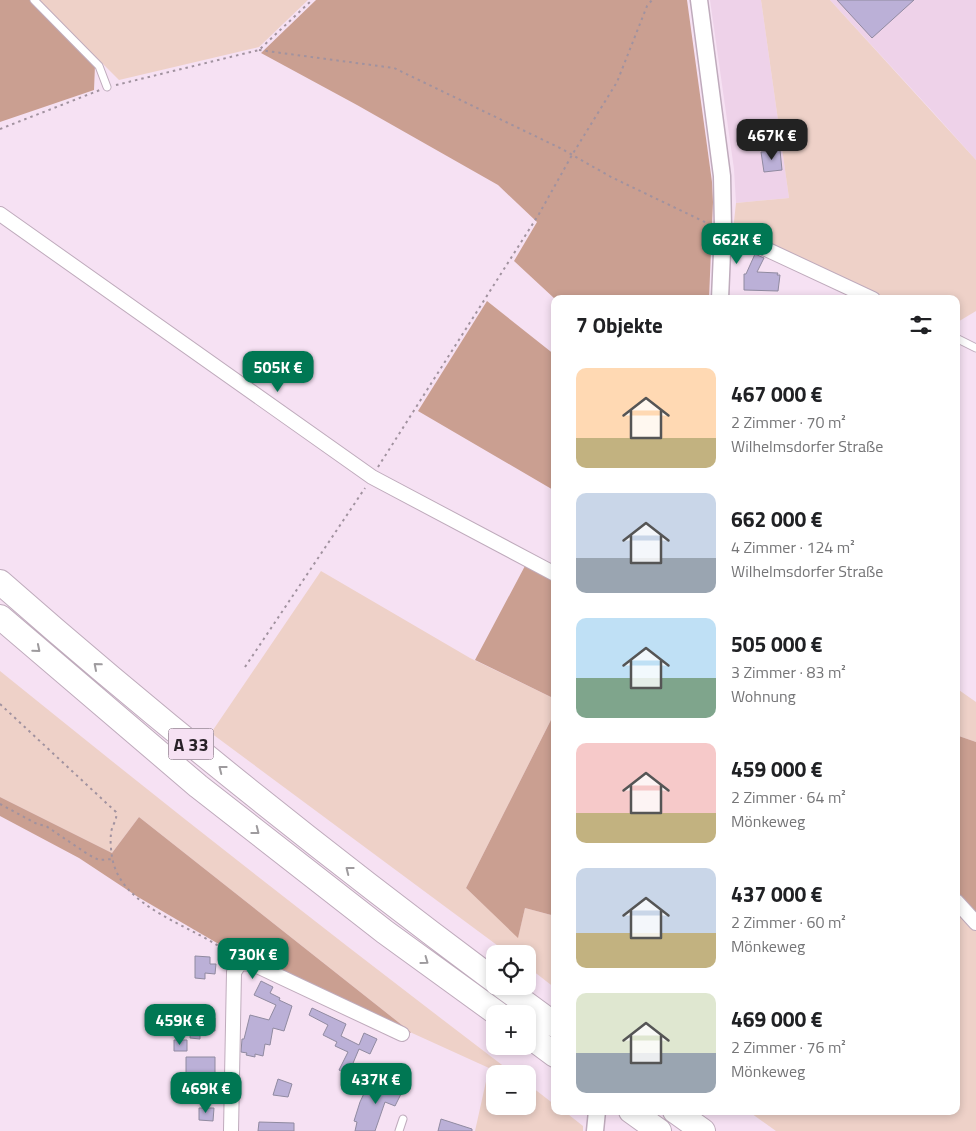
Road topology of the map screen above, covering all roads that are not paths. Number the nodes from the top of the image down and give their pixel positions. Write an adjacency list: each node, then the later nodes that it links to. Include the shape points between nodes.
1 (34, 0): 3 (lane, via 99,66)
2 (698, 0): 5 (street, via 722,176)
3 (107, 87)
4 (0, 214): 10 (street, via 372,477)
5 (723, 229): 6 (street); 7 (street)
6 (720, 295)
7 (864, 295)
8 (960, 340): 9 (lane)
9 (976, 348)
10 (551, 572)
11 (0, 582): 15 (highway, A 33, one-way to 11, via 387,901 214,763)
12 (0, 617): 17 (highway, A 33, one-way to 17, via 198,786)
13 (960, 905): 14 (street)
14 (976, 923)
15 (486, 974)
16 (514, 995): 18 (highway)
17 (486, 1005)
18 (551, 1022)
19 (402, 1034): 27 (street, via 253,964 240,963 234,972)
20 (536, 1041): 21 (highway)
21 (551, 1053)
22 (597, 1115): 29 (street)
23 (637, 1115): 26 (highway)
24 (681, 1115): 30 (highway)
25 (403, 1119): 28 (lane)
26 (656, 1130)
27 (231, 1131)
28 (399, 1131)
29 (595, 1131)
30 (703, 1131)

